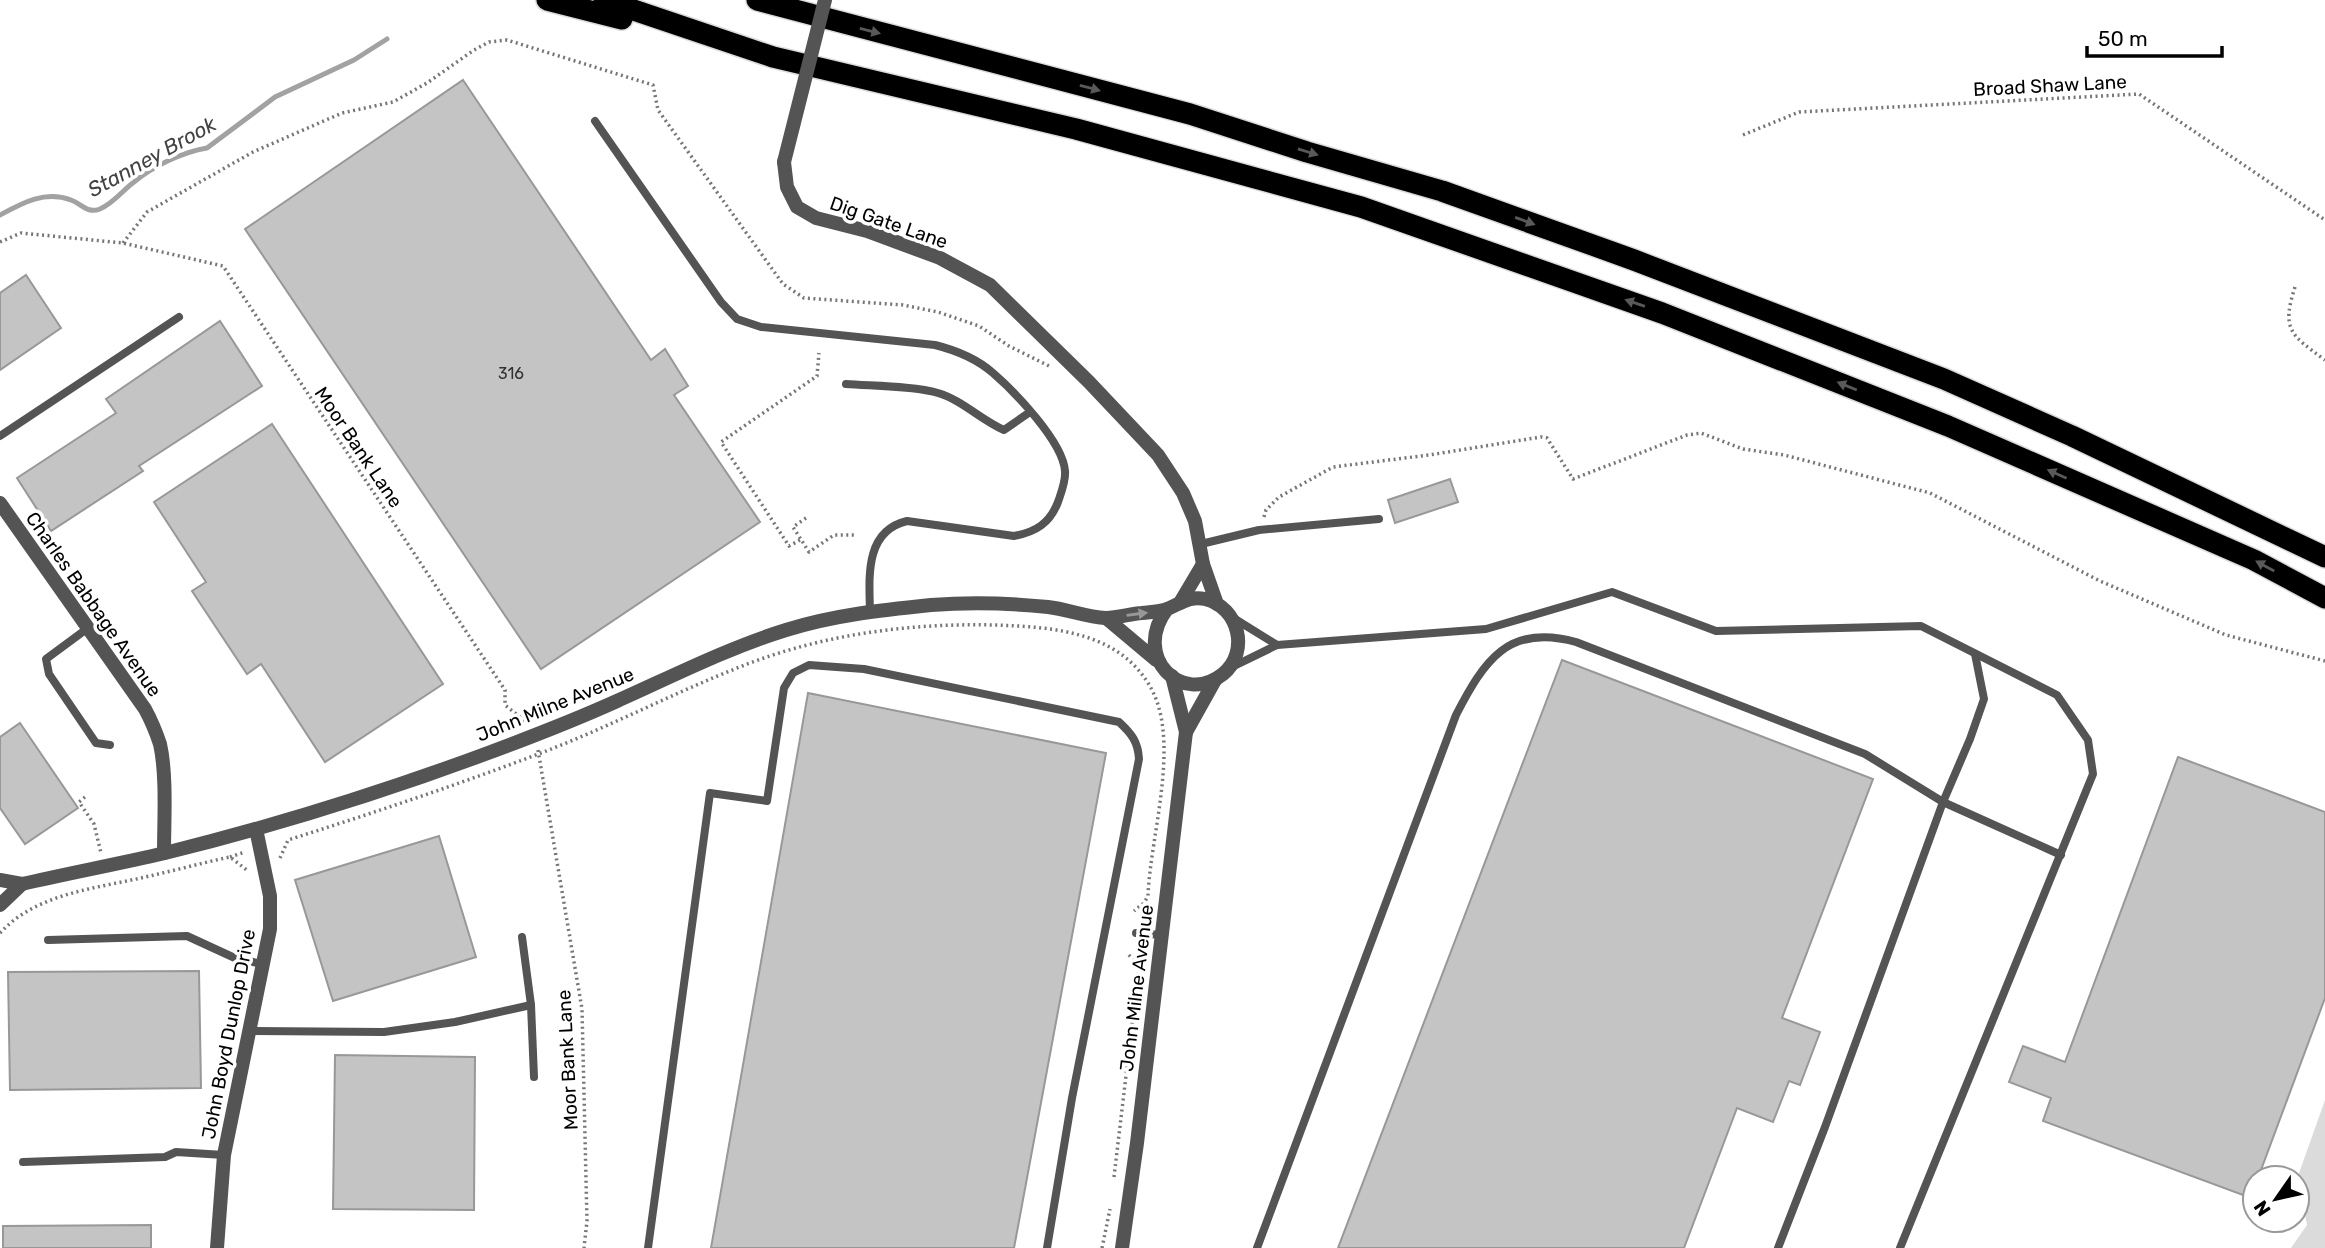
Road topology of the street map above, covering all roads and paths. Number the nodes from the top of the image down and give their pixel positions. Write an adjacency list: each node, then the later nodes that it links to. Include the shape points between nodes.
1 (547, 0): 5 (highway)
2 (604, 0): 5 (highway)
3 (757, 0): 26 (highway, one-way to 26, via 1190,114 1442,191 1944,379)
4 (825, 0): 15 (street, Dig Gate Lane, bridge, via 784,162 787,187 797,206 816,218 940,258 990,285)
5 (773, 57): 28 (highway, one-way to 5, via 2254,560 1948,426 1662,313 1374,212 1076,130)
6 (595, 121): 17 (lane, via 737,319 761,327 954,349 992,372)
7 (1743, 135): 8 (path, Broad Shaw Lane, via 1799,112 2139,94)
8 (2325, 220)
9 (0, 242): 10 (path, via 21,233)
10 (123, 243): 15 (path, via 147,212 253,152 342,113 393,102 474,50 508,40 653,85 658,110 783,284 804,298 938,312 979,326 1049,367); 44 (path, Moor Bank Lane, via 223,266 505,690 505,705)
11 (2295, 288): 14 (path, via 2289,327)
12 (179, 317): 18 (lane)
13 (819, 353): 24 (path, via 817,376 721,442 789,547)
14 (2325, 360)
15 (1070, 364): 25 (street, Dig Gate Lane, via 1171,472)
16 (846, 384): 17 (lane, via 938,393 1004,430)
17 (1030, 412): 32 (lane, via 1050,434 1065,471 1056,507 1045,524 1014,536 897,523 872,552)
18 (0, 436)
19 (0, 503): 35 (street, Charles Babbage Avenue)
20 (806, 518): 24 (path, via 793,527)
21 (1380, 519): 22 (lane)
22 (1259, 530): 25 (lane); 39 (path, via 1266,510 1279,497 1333,467 1541,437 1547,438 1573,479 1701,433 1743,449 1784,455 1930,493 2101,581 2226,635)
23 (856, 536): 24 (path, via 834,536 809,552)
24 (800, 540)
25 (1201, 544): 27 (street, Dig Gate Lane)
26 (2325, 557)
27 (1203, 564): 29 (street); 30 (street, Dig Gate Lane)
28 (2325, 598)
29 (1181, 601): 30 (street, via 1193,598); 31 (street)
30 (1217, 604): 33 (street)
31 (1167, 609): 34 (street, John Milne Avenue, one-way to 31); 40 (street, via 1154,634)
32 (870, 611): 34 (street, John Milne Avenue, via 962,603 1050,607); 51 (street, John Milne Avenue, via 786,630 486,754)
33 (1231, 616): 36 (lane); 41 (street, via 1239,643)
34 (1106, 618): 40 (street, John Milne Avenue)
35 (88, 628): 46 (lane, via 46,659 47,666 96,743); 52 (street, Charles Babbage Avenue, via 155,728 162,765)
36 (1277, 645): 38 (lane, via 1486,629 1612,592 1716,631 1922,626); 41 (lane)
37 (1117, 651): 60 (path, via 1153,691 1164,739 1148,896)
38 (1975, 654): 50 (lane, via 1984,699); 54 (lane, via 2057,695 2088,740 2093,774)
39 (2325, 661)
40 (1158, 662): 42 (street)
41 (1229, 669): 43 (street)
42 (1171, 676): 43 (street, via 1193,684); 45 (street, John Milne Avenue)
43 (1215, 680): 45 (street, John Milne Avenue)
44 (528, 724)
45 (1186, 732): 63 (street, John Milne Avenue)
46 (110, 745)
47 (538, 748): 48 (path, Moor Bank Lane)
48 (538, 754): 55 (path, via 288,840); 76 (path, Moor Bank Lane, via 582,1009)
49 (85, 797): 53 (path, via 79,802 94,824)
50 (1943, 802): 54 (lane); 81 (lane, via 1866,754 1576,642 1553,636 1510,645 1475,679 1456,715); 82 (lane)
51 (256, 829): 52 (street, John Milne Avenue); 67 (street, John Boyd Dunlop Drive, via 270,896)
52 (164, 853): 58 (street, John Milne Avenue)
53 (102, 855)
54 (2062, 855): 83 (lane)
55 (279, 862)
56 (251, 876): 61 (path, via 230,857 219,859 48,900)
57 (0, 880): 58 (street, John Milne Avenue)
58 (22, 884): 59 (street)
59 (0, 905)
60 (1134, 911)
61 (0, 933)
62 (1136, 933): 63 (lane)
63 (1162, 935): 80 (street, John Milne Avenue)
64 (522, 937): 68 (lane)
65 (48, 940): 67 (lane, via 187,936 237,959)
66 (1127, 953): 73 (path, via 1139,966)
67 (263, 964): 69 (street, John Boyd Dunlop Drive)
68 (531, 1005): 69 (lane, via 455,1023 384,1032); 70 (lane)
69 (249, 1031): 71 (street, John Boyd Dunlop Drive)
70 (534, 1077)
71 (224, 1155): 72 (lane, via 176,1152 165,1157); 75 (street, John Boyd Dunlop Drive)
72 (23, 1162)
73 (1113, 1189)
74 (1111, 1202): 79 (path)
75 (217, 1248)
76 (584, 1248)
77 (648, 1248): 78 (lane, via 710,793 767,801 784,688 793,673 809,665 864,670 1119,722 1138,745 1139,759)
78 (1046, 1248)
79 (1102, 1248)
80 (1122, 1248)
81 (1257, 1248)
82 (1777, 1248)
83 (1900, 1248)

